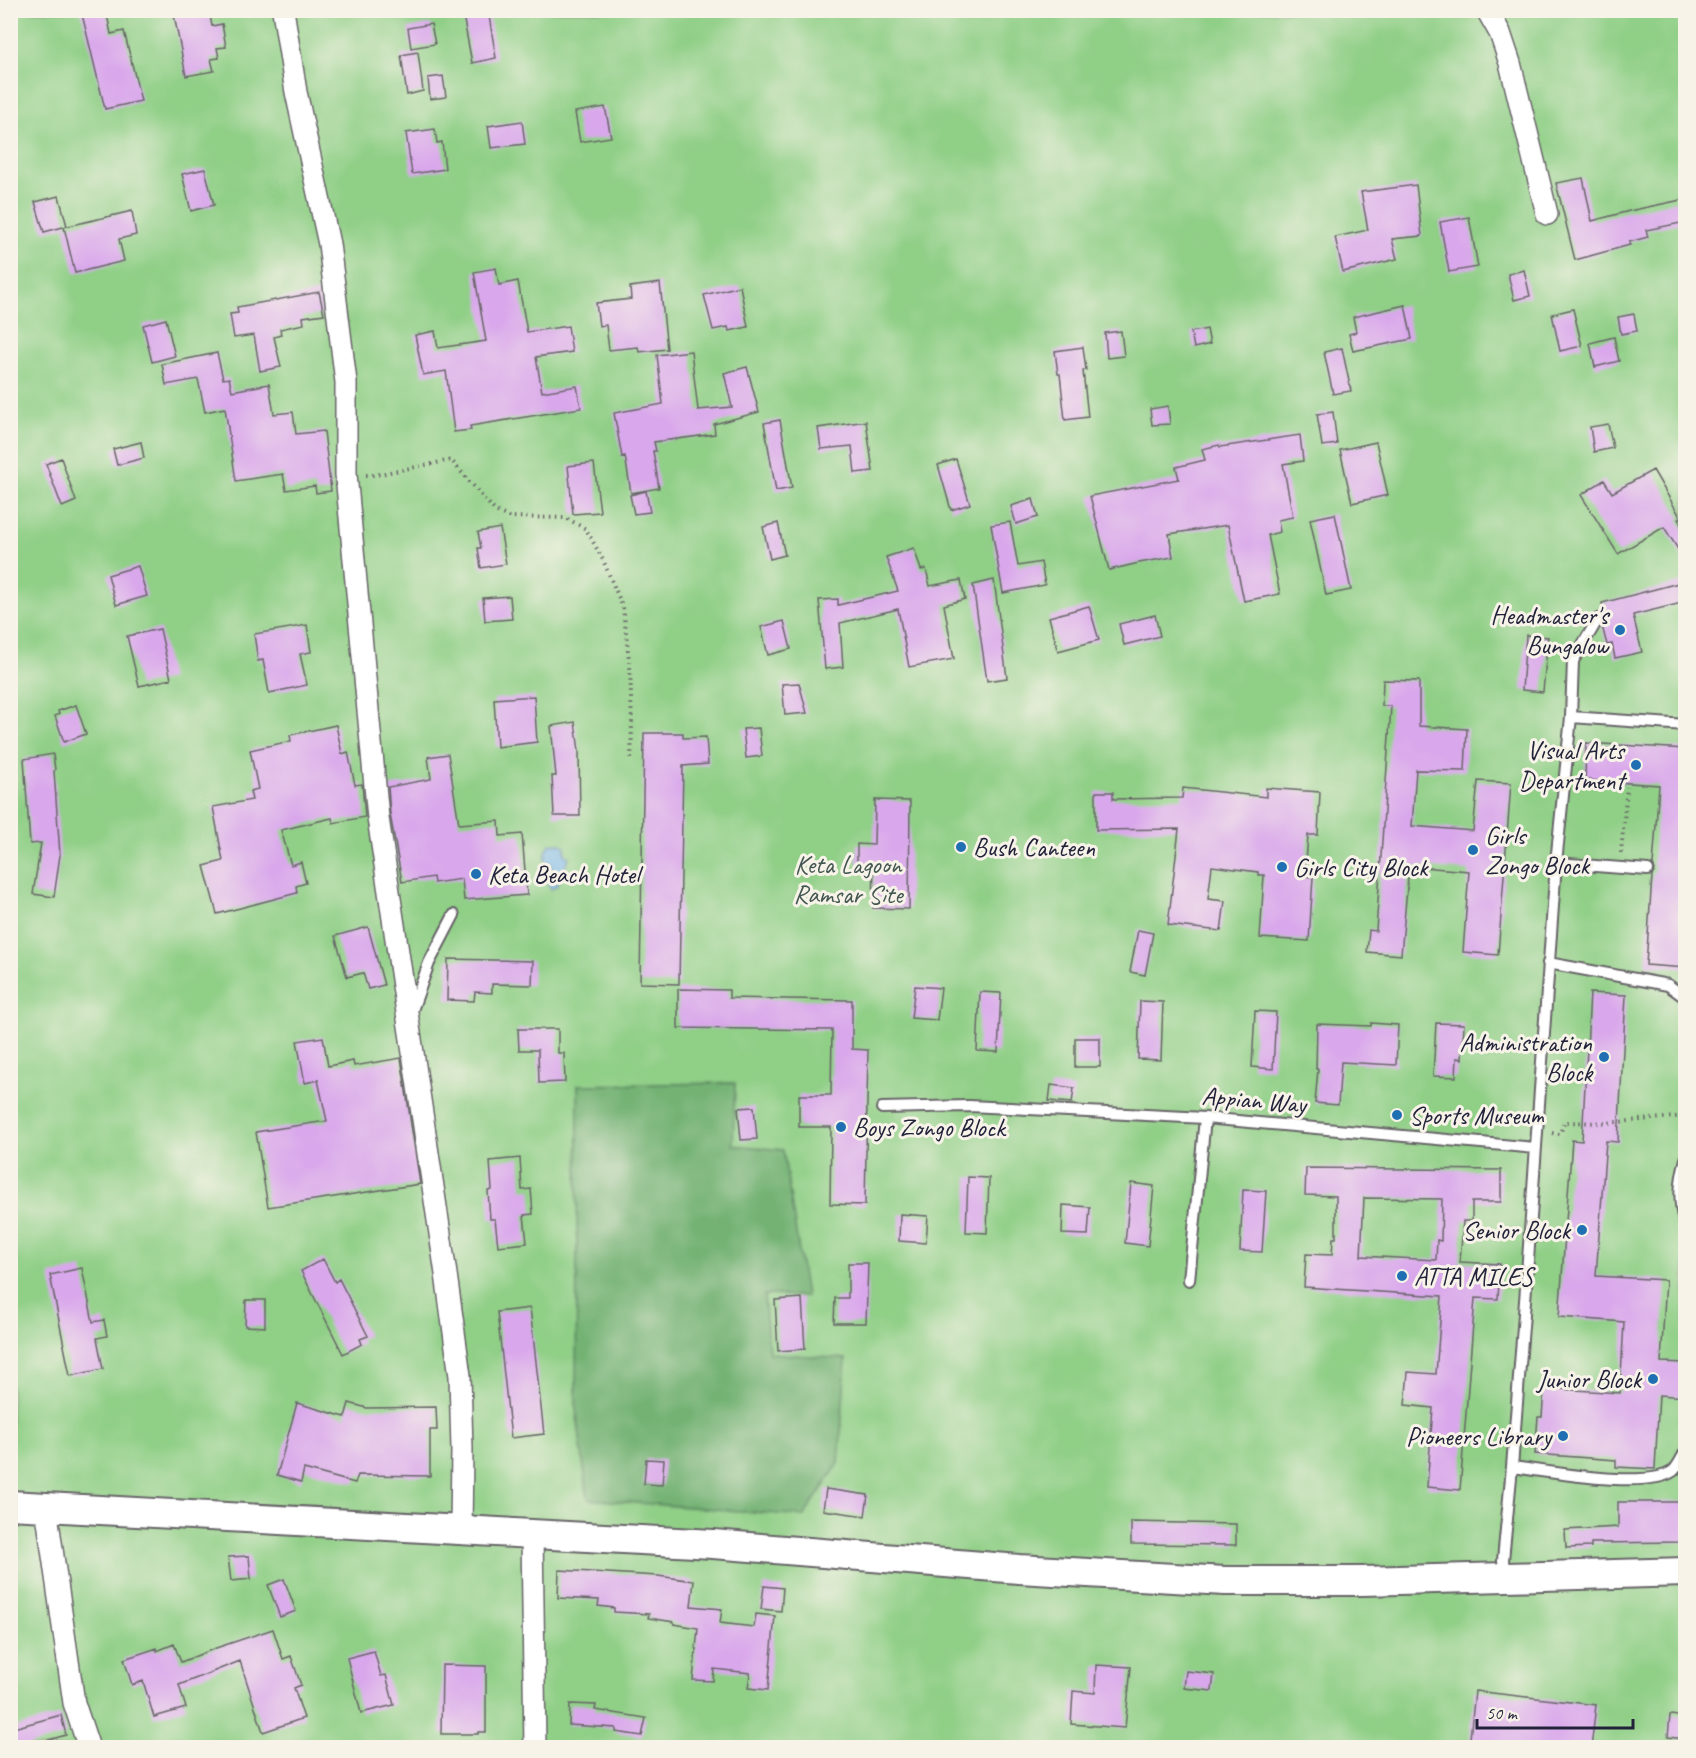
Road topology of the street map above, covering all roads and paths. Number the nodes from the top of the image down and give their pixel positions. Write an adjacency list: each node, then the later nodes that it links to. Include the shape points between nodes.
1 (283, 10): 4 (street, via 296,92 329,244 346,382)
2 (1487, 10): 3 (street, via 1510,63)
3 (1547, 214)
4 (346, 474): 8 (path, via 375,476 451,460 495,511 508,517 566,519 586,529 623,608 630,668); 16 (street, via 378,818)
5 (1598, 619): 6 (lane, via 1573,661)
6 (1571, 717): 7 (lane); 10 (lane)
7 (1686, 724)
8 (631, 763)
9 (1628, 786): 11 (path)
10 (1556, 863): 11 (lane); 14 (lane)
11 (1620, 868): 12 (lane)
12 (1648, 870)
13 (453, 915): 16 (lane, via 429,963)
14 (1548, 963): 15 (lane, via 1668,985); 20 (lane)
15 (1686, 998)
16 (409, 1019): 29 (street, via 460,1376)
17 (882, 1108): 19 (lane, Appian Way, via 969,1106)
18 (1686, 1116): 20 (path, via 1606,1123 1564,1122 1560,1134)
19 (1205, 1118): 21 (lane, Appian Way); 24 (lane)
20 (1536, 1131): 21 (lane)
21 (1535, 1148): 26 (lane)
22 (1686, 1159): 23 (lane, via 1679,1190)
23 (1686, 1228)
24 (1189, 1280)
25 (1686, 1451): 26 (lane, via 1674,1471 1652,1479 1599,1478)
26 (1512, 1467): 32 (lane, via 1503,1560)
27 (10, 1505): 28 (main road)
28 (46, 1507): 29 (main road); 33 (street, via 74,1703)
29 (461, 1531): 30 (main road)
30 (532, 1534): 32 (main road, via 1225,1581); 34 (street)
31 (1686, 1572): 32 (main road)
32 (1505, 1577)
33 (89, 1748)
34 (535, 1748)

